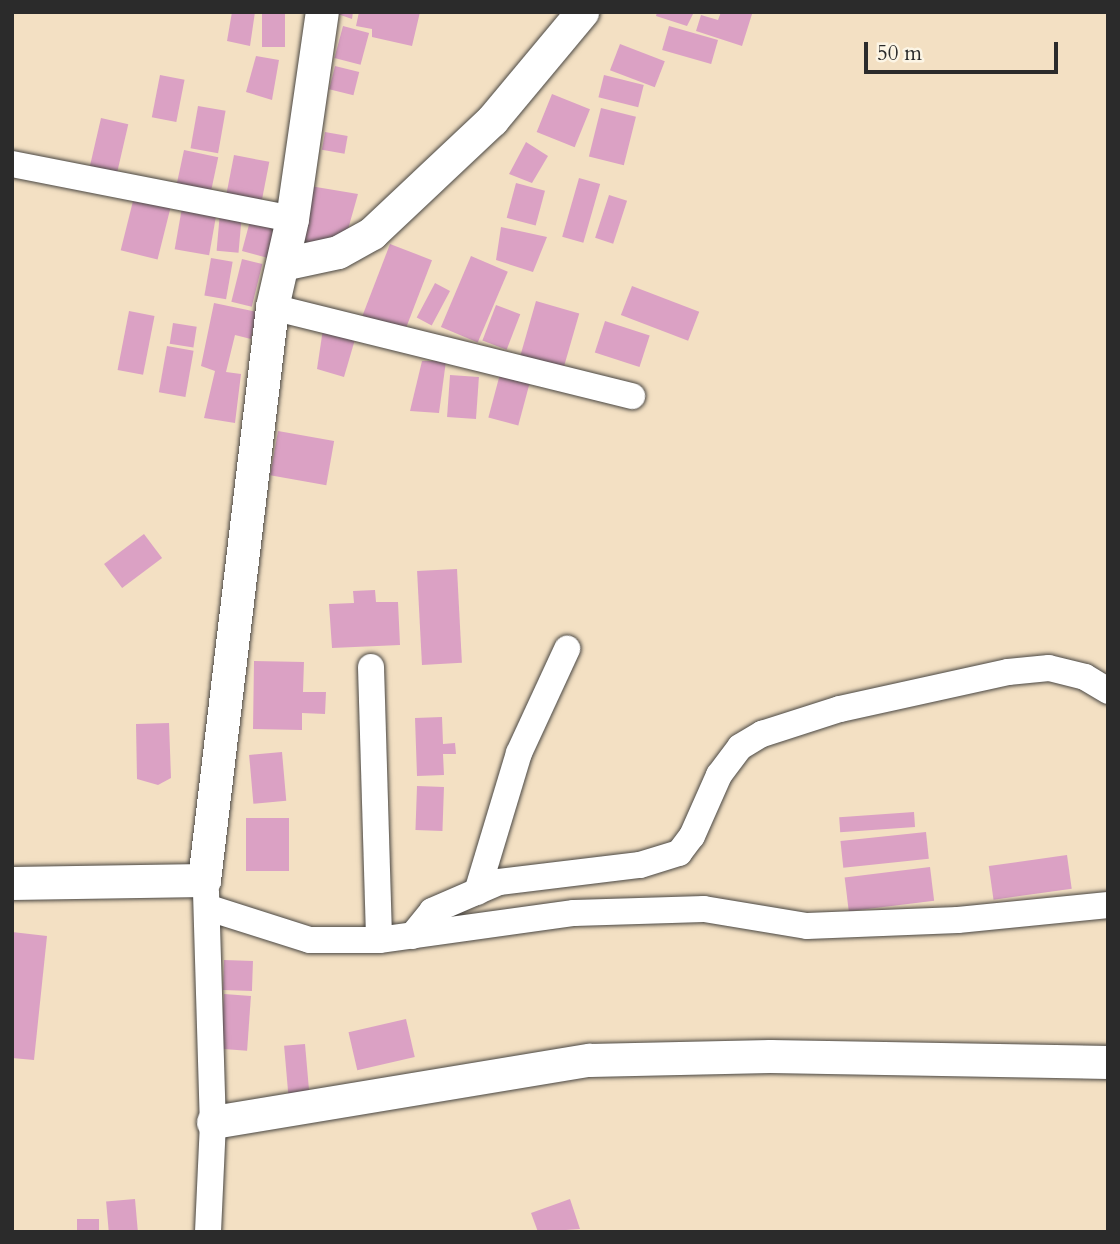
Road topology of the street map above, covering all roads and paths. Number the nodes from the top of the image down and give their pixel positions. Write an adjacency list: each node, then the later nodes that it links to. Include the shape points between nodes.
1 (323, 12): 4 (street)
2 (582, 12): 5 (street, via 492,120 372,233 338,252)
3 (12, 164): 4 (street)
4 (292, 219): 5 (street)
5 (283, 264): 6 (street)
6 (272, 307): 7 (street); 13 (street)
7 (632, 396)
8 (567, 649): 12 (street, via 519,753)
9 (371, 667): 16 (street)
10 (1108, 691): 12 (street, via 1085,677 1049,668 1008,672 840,709 762,734 740,747 719,775 692,836 679,853 640,864 499,882)
11 (12, 883): 13 (street)
12 (477, 892): 15 (street, via 432,911)
13 (207, 894): 16 (street, via 310,940); 18 (street)
14 (1108, 905): 15 (street, via 958,920 820,925 704,909 574,913)
15 (412, 936): 16 (street)
16 (379, 940)
17 (1108, 1062): 18 (street, via 770,1056 589,1060)
18 (213, 1122): 19 (street)
19 (208, 1232)

